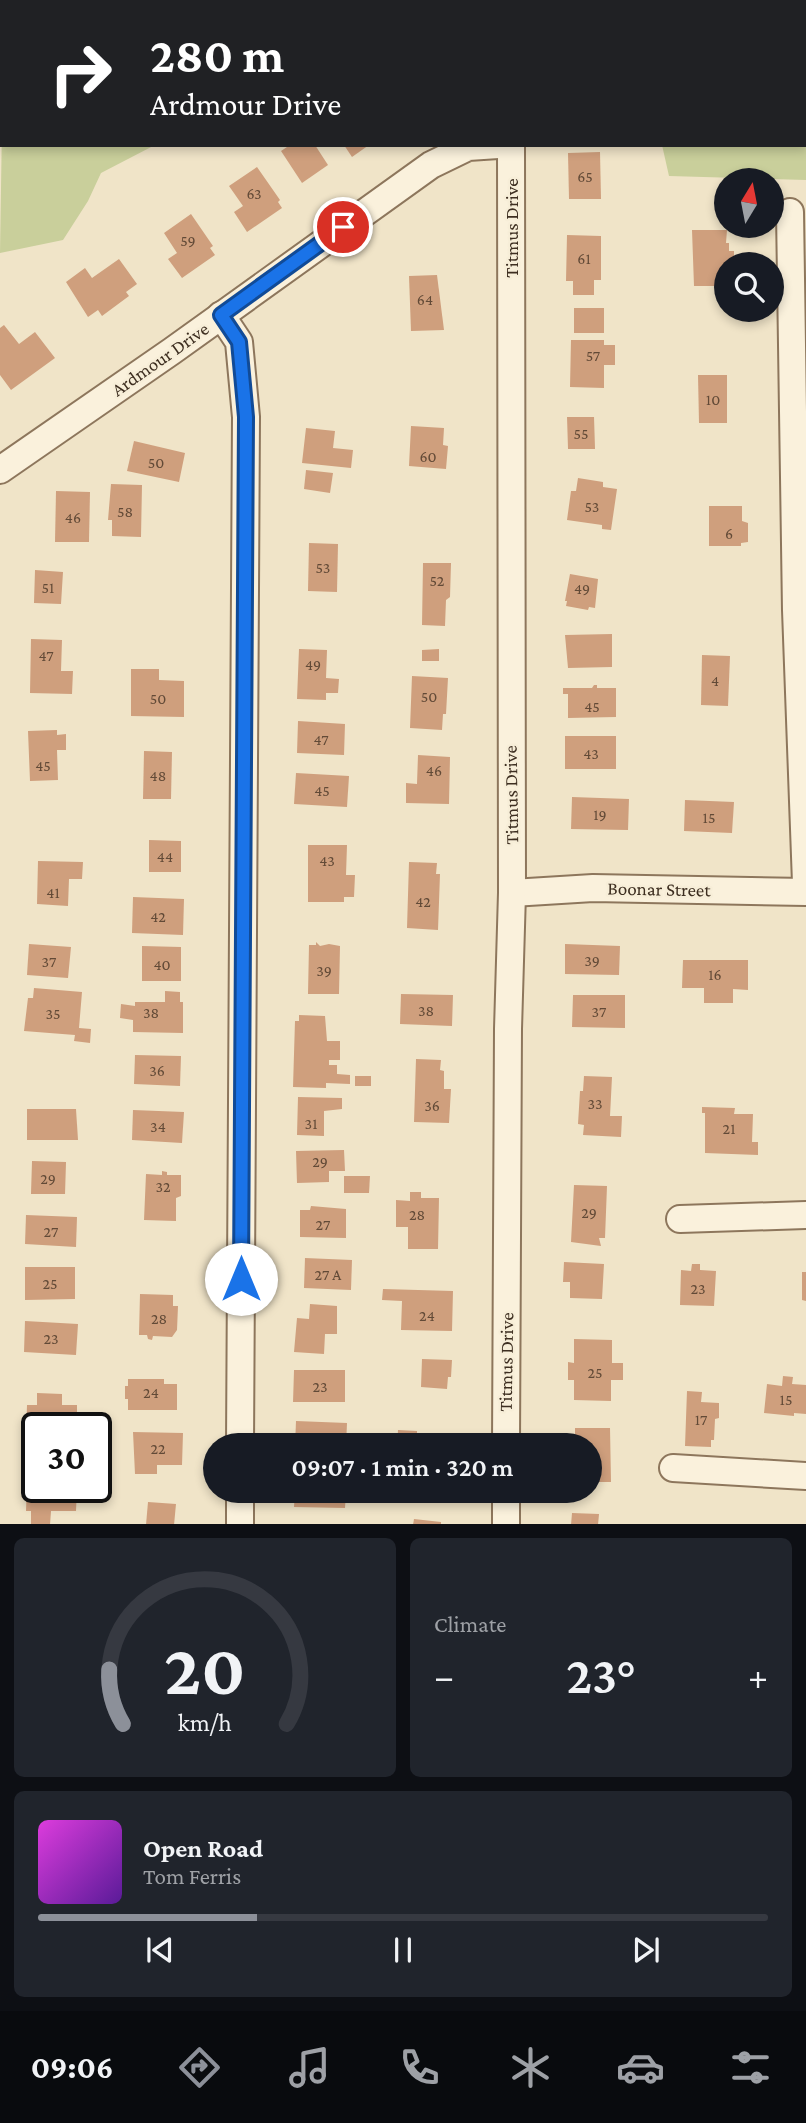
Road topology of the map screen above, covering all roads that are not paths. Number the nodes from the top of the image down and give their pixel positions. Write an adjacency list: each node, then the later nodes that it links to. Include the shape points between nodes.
1 (468, 147): 4 (street, Ardmour Drive, via 431,165)
2 (511, 147): 7 (street, Titmus Drive)
3 (790, 212): 6 (street)
4 (221, 315): 5 (street, Ardmour Drive); 11 (street, via 239,342 246,417)
5 (0, 470)
6 (806, 883)
7 (512, 892): 8 (street, Boonar Street, via 593,888); 12 (street, Titmus Drive)
8 (806, 892)
9 (806, 1215): 10 (street)
10 (680, 1219)
11 (240, 1433)
12 (506, 1433)
13 (673, 1468): 14 (street)
14 (806, 1476)
15 (240, 1503): 17 (street)
16 (506, 1503): 18 (street)
17 (240, 1524)
18 (506, 1524)

